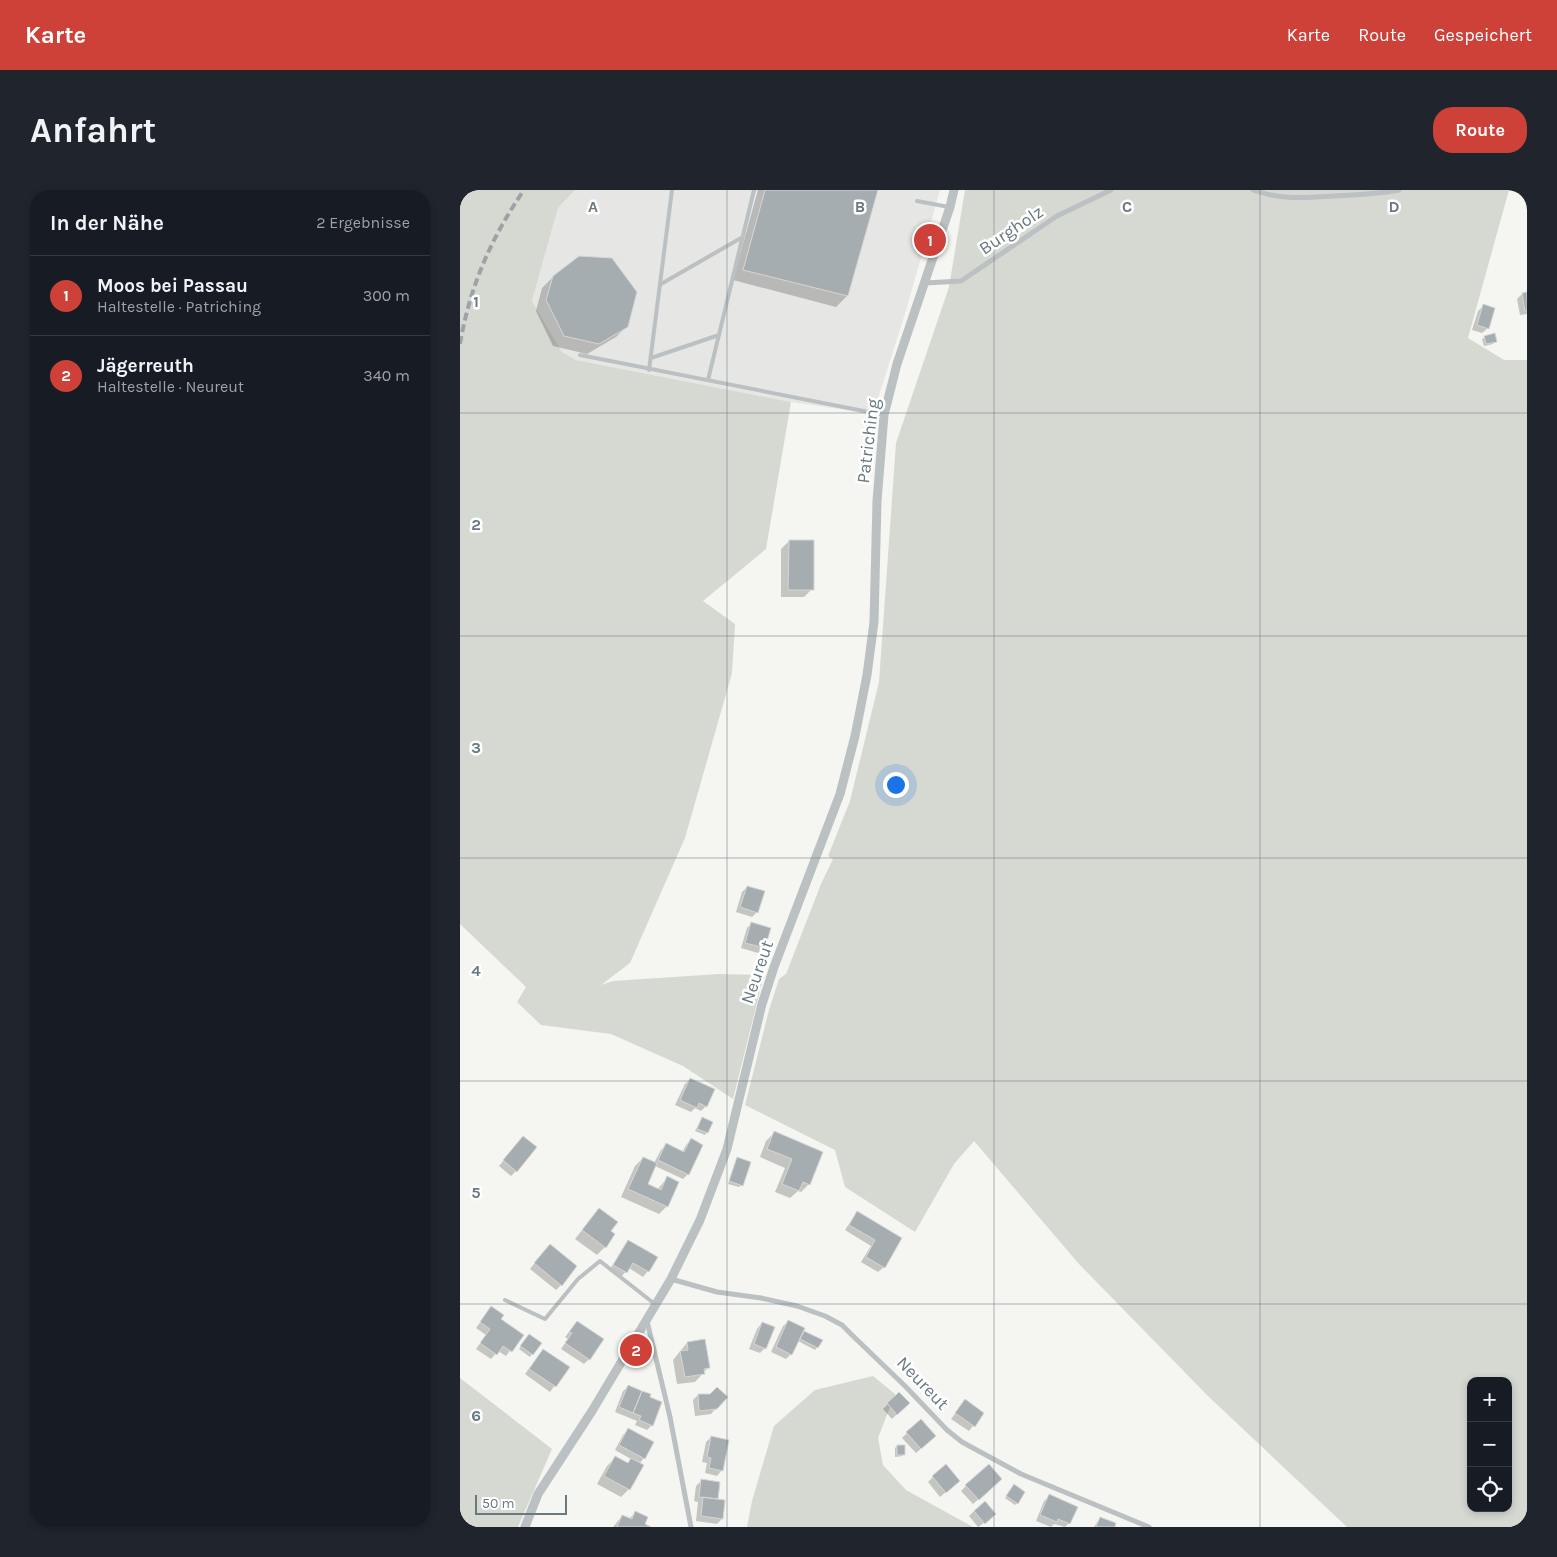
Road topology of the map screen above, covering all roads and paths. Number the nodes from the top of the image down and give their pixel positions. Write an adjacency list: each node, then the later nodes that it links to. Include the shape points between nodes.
1 (672, 190): 11 (lane)
2 (754, 190): 9 (lane)
3 (954, 190): 8 (street, Patriching)
4 (1111, 190): 10 (street, Burgholz, via 1057,216 961,281)
5 (1253, 190): 6 (street, via 1290,198)
6 (1399, 190)
7 (917, 201): 8 (lane)
8 (950, 207): 10 (street, Patriching)
9 (741, 238): 11 (lane); 12 (lane)
10 (924, 283): 17 (street, Patriching, via 897,364)
11 (661, 284): 14 (lane)
12 (719, 335): 14 (lane); 16 (lane)
13 (580, 355): 15 (lane)
14 (651, 358): 15 (lane)
15 (649, 370): 16 (lane)
16 (708, 380): 17 (lane)
17 (884, 416): 18 (street, Patriching, via 877,501 874,622)
18 (868, 675): 19 (street, Neureut, via 840,794 762,1004 727,1148 700,1220)
19 (671, 1279): 21 (street, Neureut); 25 (street, Neureut, via 717,1292 791,1305 825,1316 842,1325 962,1442 1021,1474)
20 (505, 1300): 21 (lane, via 546,1319 578,1279 600,1261)
21 (656, 1305): 22 (street, Neureut)
22 (646, 1320): 23 (street, Neureut, via 538,1494); 24 (street, via 670,1417)
23 (524, 1527)
24 (691, 1527)
25 (1149, 1527)

